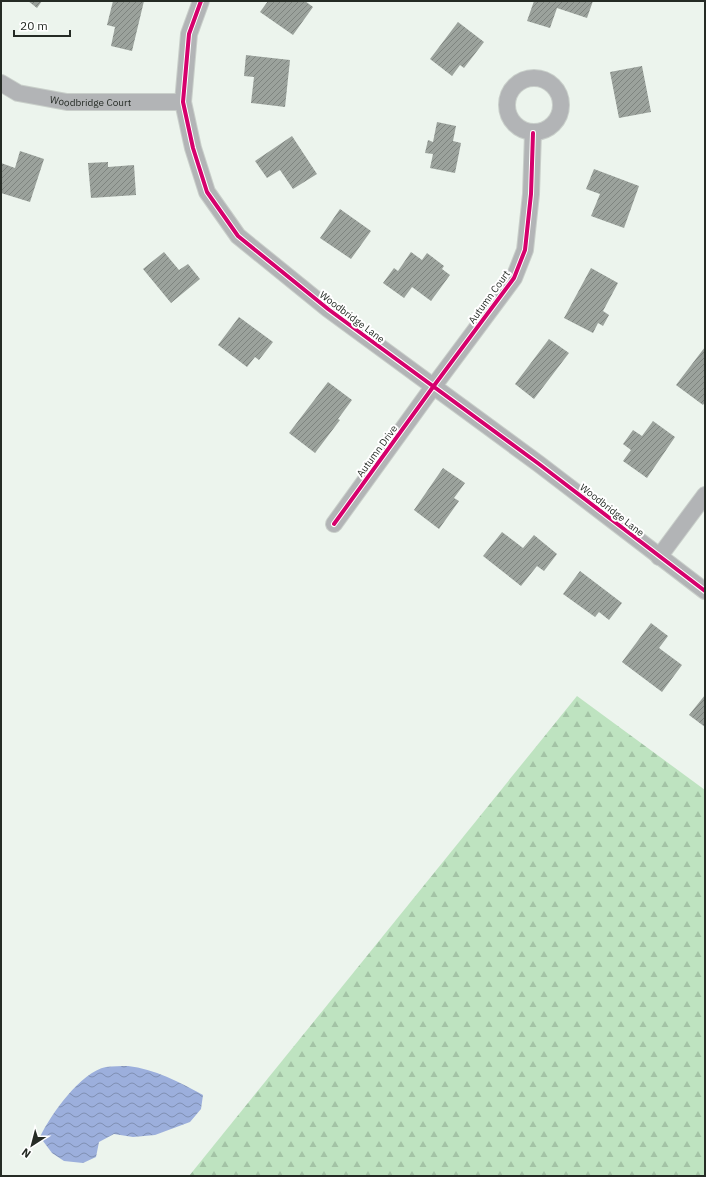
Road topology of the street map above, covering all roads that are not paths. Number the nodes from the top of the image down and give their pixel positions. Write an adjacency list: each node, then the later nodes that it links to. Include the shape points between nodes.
1 (200, 1): 3 (street, Woodbridge Lane, via 189,34)
2 (1, 83): 3 (street, Woodbridge Court, via 18,93 67,102)
3 (183, 102): 5 (street, Woodbridge Lane, via 193,148 207,192 238,236 328,309)
4 (533, 133): 5 (street, Autumn Court, via 532,194 525,250 514,278)
5 (432, 387): 7 (street, Autumn Drive); 8 (street, Woodbridge Lane, via 539,464)
6 (705, 495): 8 (street)
7 (334, 524)
8 (659, 557): 9 (street, Woodbridge Lane)
9 (705, 591)

